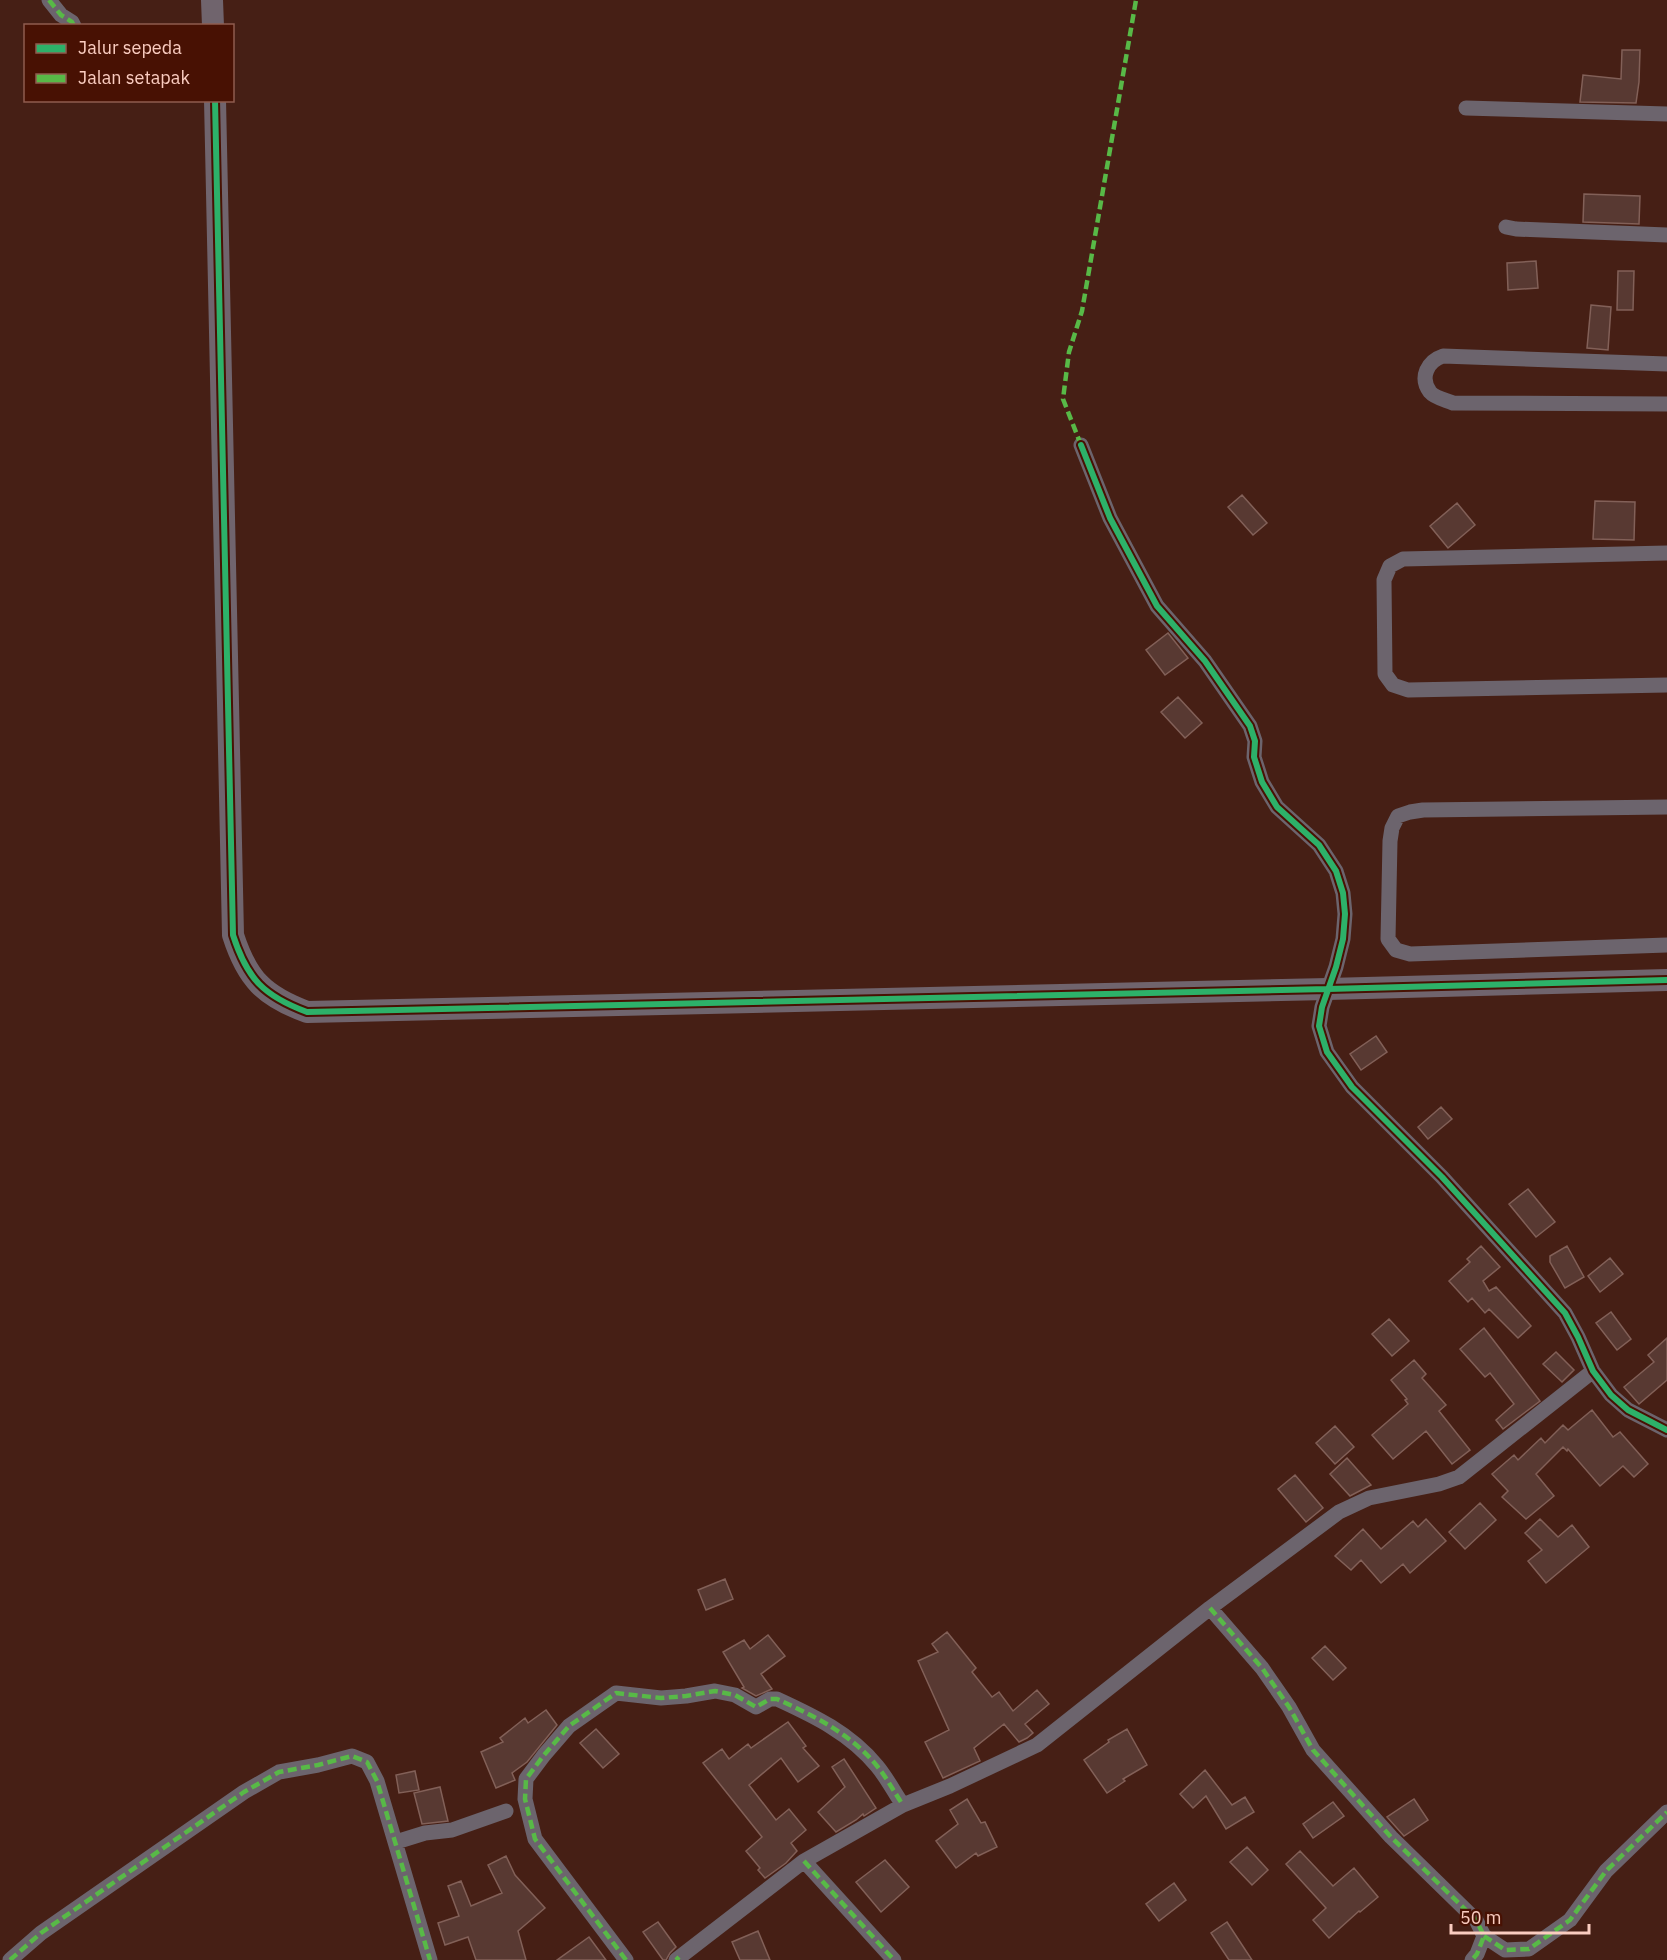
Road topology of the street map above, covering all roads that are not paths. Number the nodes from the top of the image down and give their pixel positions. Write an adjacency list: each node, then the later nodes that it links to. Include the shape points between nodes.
1 (49, 0): 3 (street)
2 (212, 0): 4 (street)
3 (73, 24)
4 (213, 24)
5 (215, 102): 18 (street, via 233,935 239,954 265,991 307,1012)
6 (1466, 108): 7 (street)
7 (1667, 114)
8 (1506, 227): 9 (street)
9 (1667, 235)
10 (1667, 364): 11 (street, via 1443,356 1427,367 1426,379 1431,393 1453,403)
11 (1667, 405)
12 (1081, 445): 18 (street, via 1110,518 1157,606 1205,661 1250,726 1262,782 1277,807 1319,845 1336,872 1344,893 1343,939)
13 (1667, 553): 14 (street, via 1403,559 1390,566 1384,580 1385,674 1393,685 1408,690)
14 (1667, 685)
15 (1667, 807): 16 (street, via 1423,810 1398,816 1390,840 1388,939 1396,950 1410,954)
16 (1667, 945)
17 (1667, 980): 18 (street)
18 (1328, 989): 19 (street, via 1319,1026 1333,1061 1352,1087 1442,1177 1565,1313)
19 (1593, 1371): 20 (street, via 1628,1410); 21 (street, via 1459,1477 1369,1498 1339,1512)
20 (1667, 1430)
21 (1210, 1608): 22 (street, via 1037,1744); 27 (street, via 1262,1668 1313,1750 1390,1837 1476,1920)
22 (903, 1805): 26 (street); 31 (street, via 877,1766 852,1742 828,1723 777,1699 756,1707 735,1695 715,1691 661,1698 616,1692 569,1726 526,1779 525,1799 535,1839)
23 (506, 1811): 25 (street, via 452,1830)
24 (1667, 1812): 27 (street, via 1605,1871 1570,1920 1529,1949 1505,1950)
25 (396, 1842): 29 (street, via 367,1762 352,1756 279,1772 243,1792 41,1933); 30 (street)
26 (804, 1861): 28 (street); 32 (street)
27 (1484, 1936): 33 (street)
28 (679, 1959)
29 (10, 1960)
30 (430, 1960)
31 (626, 1960)
32 (894, 1960)
33 (1472, 1960)

